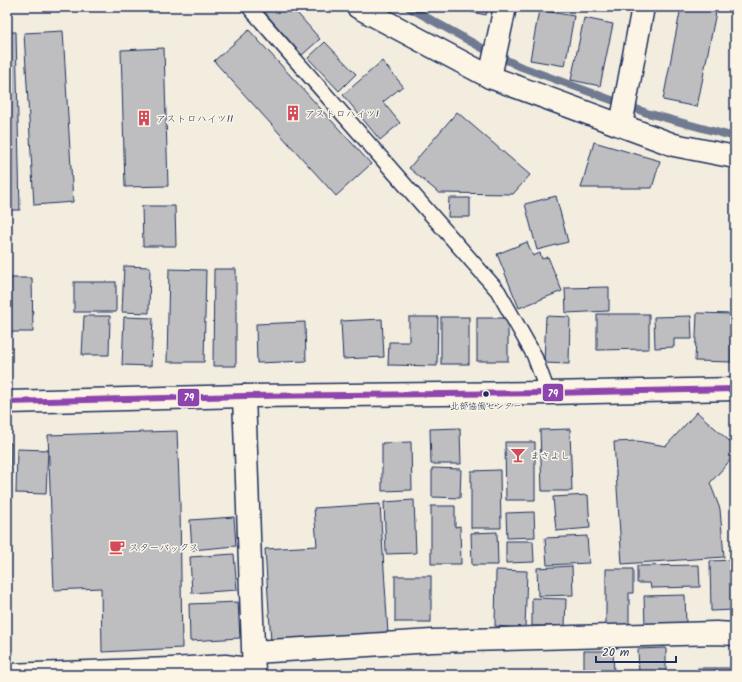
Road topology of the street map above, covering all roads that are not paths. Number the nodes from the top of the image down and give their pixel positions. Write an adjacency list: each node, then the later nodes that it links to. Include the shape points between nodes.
1 (249, 7): 9 (lane, via 498,291 534,355)
2 (358, 7): 5 (main road)
3 (505, 7): 5 (main road)
4 (643, 7): 6 (main road)
5 (494, 62): 6 (main road)
6 (624, 112): 7 (main road, via 674,144)
7 (735, 157)
8 (735, 389): 9 (main road)
9 (548, 393): 10 (main road)
10 (244, 396): 11 (main road); 13 (main road)
11 (7, 402)
12 (735, 634): 13 (main road, via 432,641)
13 (254, 666): 14 (main road, via 225,666)
14 (171, 672): 15 (main road)
15 (7, 675)

